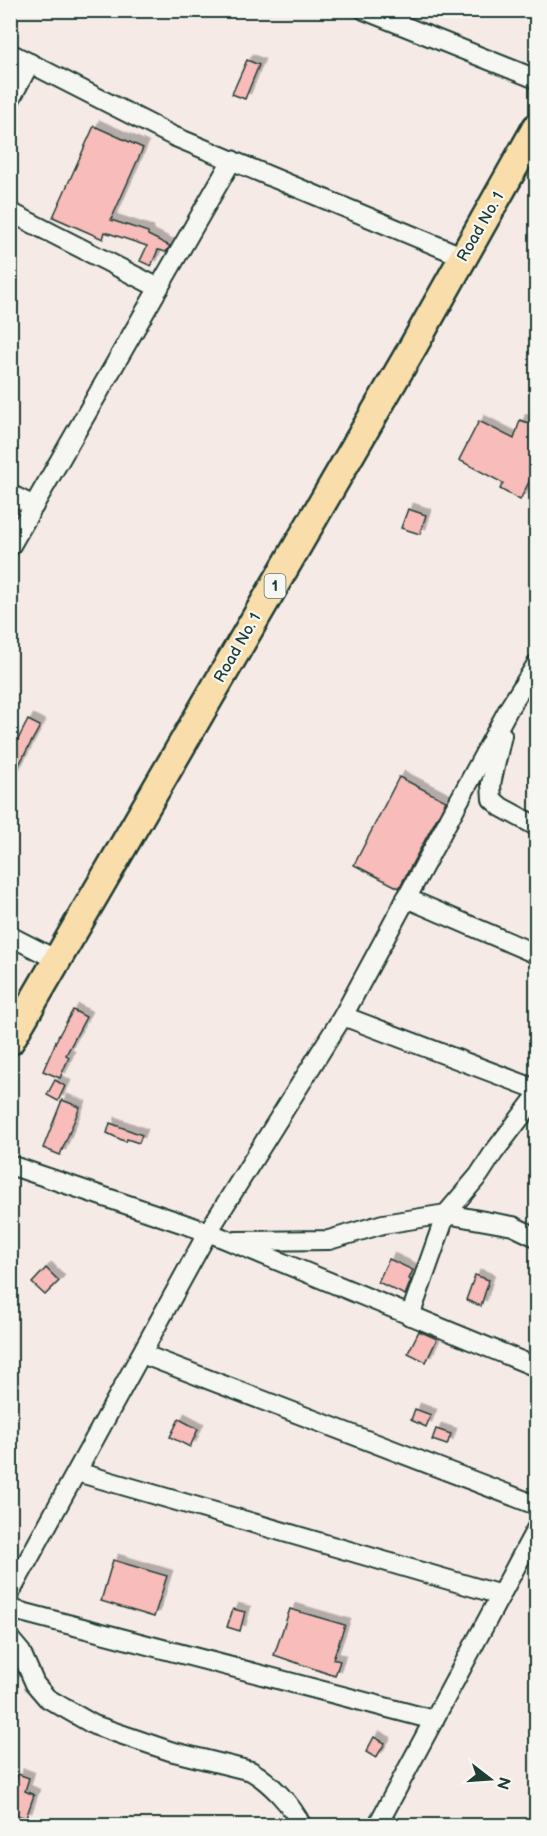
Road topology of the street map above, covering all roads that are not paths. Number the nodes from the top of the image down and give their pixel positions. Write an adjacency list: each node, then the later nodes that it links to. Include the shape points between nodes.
1 (364, 10): 4 (street)
2 (10, 53): 3 (street)
3 (30, 63): 5 (street); 7 (street, via 173,136)
4 (537, 79)
5 (10, 100)
6 (537, 128): 9 (highway, Road No. 1 / 1)
7 (232, 160): 9 (street); 10 (street)
8 (10, 212): 10 (street)
9 (464, 257): 20 (highway, Road No. 1 / 1)
10 (159, 288): 12 (street)
11 (10, 494): 12 (street)
12 (34, 506): 13 (street)
13 (10, 547)
14 (537, 665): 15 (street)
15 (509, 708): 16 (street, via 491,784 492,799); 17 (street)
16 (537, 826)
17 (406, 898): 19 (street); 21 (street)
18 (10, 936): 20 (street)
19 (537, 954)
20 (57, 960): 22 (highway, Road No. 1 / 1)
21 (343, 1016): 23 (street); 27 (street)
22 (10, 1041)
23 (537, 1089)
24 (537, 1097): 26 (street)
25 (10, 1165): 27 (street)
26 (446, 1214): 28 (street, via 513,1226); 29 (street, via 383,1224 329,1240); 30 (street)
27 (208, 1232): 29 (street); 31 (street)
28 (537, 1237)
29 (228, 1241): 30 (street)
30 (410, 1316): 32 (street)
31 (142, 1354): 33 (street); 34 (street)
32 (537, 1367)
33 (77, 1472): 36 (street); 37 (street)
34 (537, 1505)
35 (535, 1534): 37 (street)
36 (10, 1593)
37 (501, 1595): 40 (street)
38 (10, 1609): 40 (street)
39 (10, 1639): 41 (street, via 47,1698 94,1725 170,1751 251,1771 297,1815)
40 (434, 1720): 42 (street)
41 (302, 1826)
42 (377, 1826)

